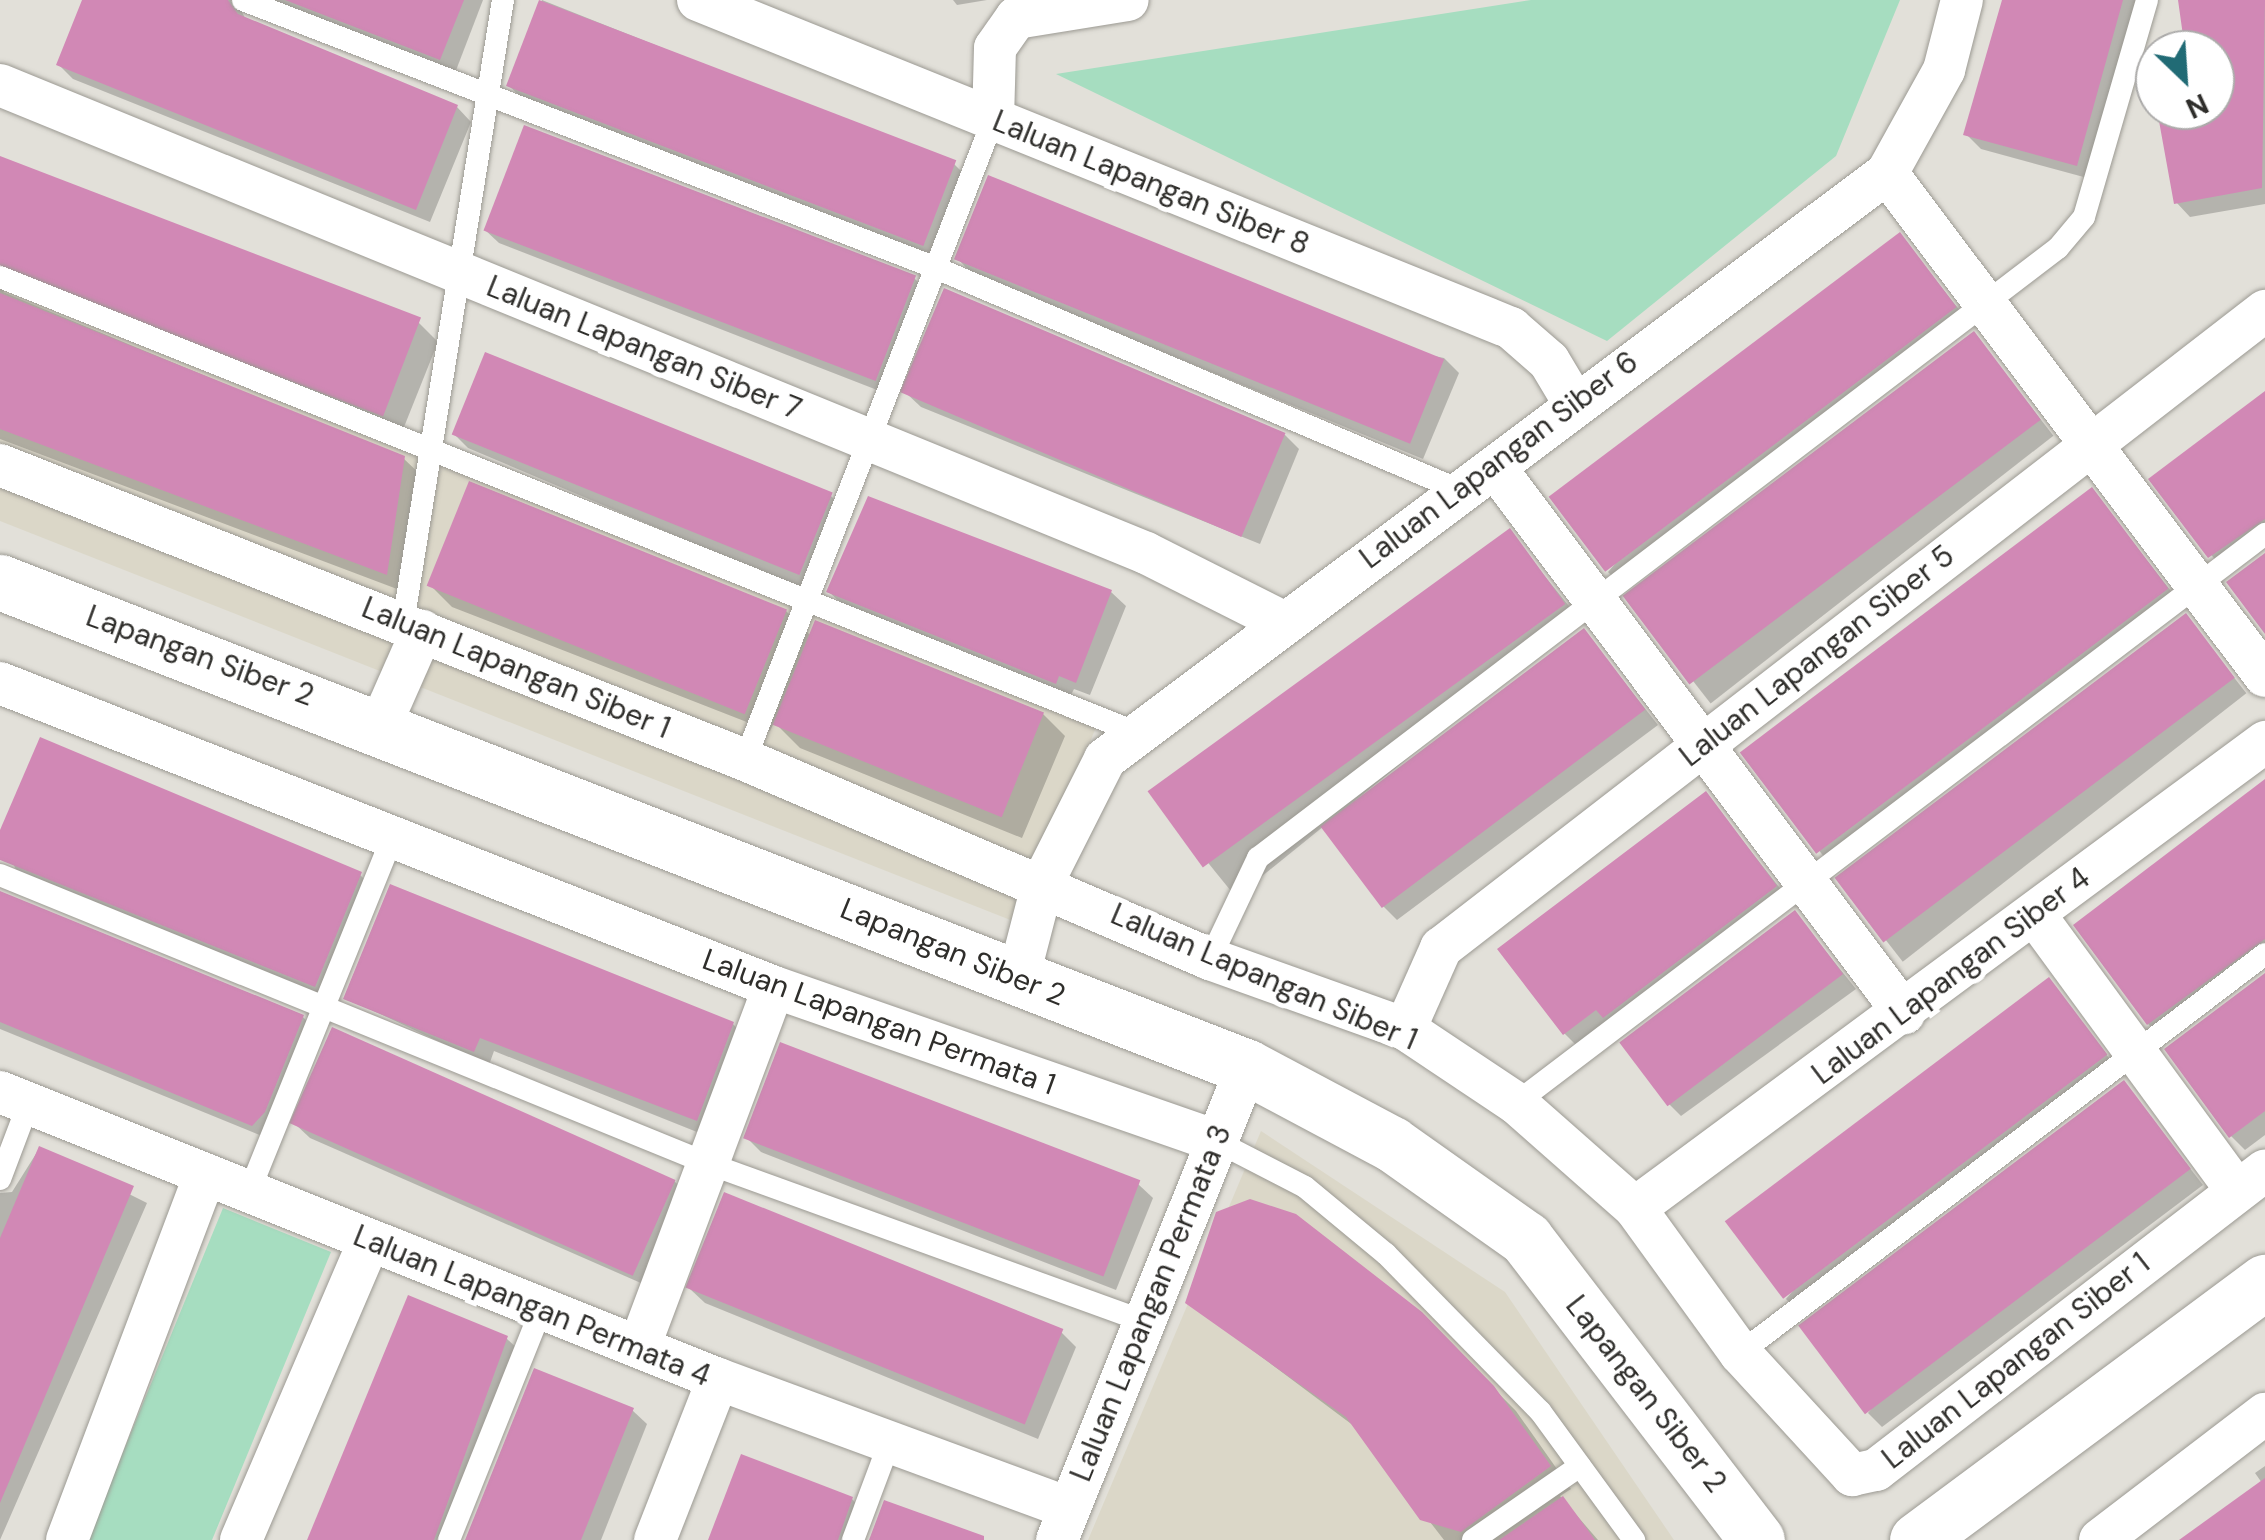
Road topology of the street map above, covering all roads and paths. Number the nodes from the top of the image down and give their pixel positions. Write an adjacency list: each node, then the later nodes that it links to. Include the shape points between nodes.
1 (243, 0): 8 (lane)
2 (503, 0): 8 (lane)
3 (698, 0): 9 (street, Laluan Lapangan Siber 8)
4 (1128, 0): 9 (street, via 1016,18 995,48)
5 (1962, 0): 10 (street, Laluan Lapangan Siber 6, via 1944,70)
6 (2147, 0): 14 (lane, via 2084,217)
7 (0, 85): 12 (street, Laluan Lapangan Siber 7)
8 (490, 101): 11 (lane); 12 (lane)
9 (993, 120): 11 (lane); 16 (street, Laluan Lapangan Siber 8, via 1511,328 1550,361)
10 (1887, 173): 14 (street); 16 (street, Laluan Lapangan Siber 6)
11 (936, 268): 17 (lane); 21 (lane)
12 (462, 274): 17 (street, Laluan Lapangan Siber 7); 19 (lane)
13 (0, 277): 19 (lane)
14 (1985, 310): 18 (street); 26 (lane)
15 (2265, 311): 18 (street, Laluan Lapangan Siber 5)
16 (1574, 404): 21 (street, Laluan Lapangan Siber 6)
17 (869, 440): 25 (lane); 27 (street, Laluan Lapangan Siber 7, via 1146,553)
18 (2090, 444): 24 (street); 34 (street, Laluan Lapangan Siber 5)
19 (431, 454): 25 (lane); 28 (lane)
20 (0, 465): 28 (street, Laluan Lapangan Siber 1)
21 (1480, 481): 26 (street); 27 (street, Laluan Lapangan Siber 6)
22 (2265, 534): 24 (lane)
23 (0, 582): 31 (street, Lapangan Siber 2)
24 (2197, 586): 29 (street); 39 (lane)
25 (807, 600): 32 (lane); 35 (lane)
26 (1594, 601): 34 (street); 42 (lane, via 1258,858)
27 (1283, 622): 32 (street, Laluan Lapangan Siber 6)
28 (412, 627): 31 (street); 35 (street, Laluan Lapangan Siber 1)
29 (2265, 676)
30 (0, 683): 36 (street, Laluan Lapangan Permata 1)
31 (381, 724): 43 (street, Lapangan Siber 2)
32 (1137, 732): 38 (street, Laluan Lapangan Siber 6, via 1104,759)
33 (2265, 742): 40 (street, Laluan Lapangan Siber 4)
34 (1704, 744): 39 (street); 47 (street, Laluan Lapangan Siber 5, via 1441,948)
35 (745, 760): 38 (street, Laluan Lapangan Siber 1)
36 (392, 838): 44 (street, Laluan Lapangan Permata 1); 45 (lane)
37 (0, 875): 45 (lane)
38 (1043, 882): 42 (street, Laluan Lapangan Siber 1); 43 (street, Laluan Lapangan Siber 6)
39 (1806, 882): 46 (street); 51 (lane)
40 (2035, 915): 46 (street, Laluan Lapangan Siber 4); 48 (street)
41 (2265, 954): 48 (lane)
42 (1210, 960): 47 (street, Laluan Lapangan Siber 1)
43 (1018, 979): 49 (street, Lapangan Siber 2)
44 (774, 987): 52 (street, Laluan Lapangan Permata 1); 53 (street)
45 (323, 1009): 53 (lane); 57 (lane)
46 (1904, 1013): 58 (street, Laluan Lapangan Siber 4)
47 (1405, 1029): 51 (street, Laluan Lapangan Siber 1)
48 (2135, 1050): 56 (street); 64 (lane)
49 (1247, 1066): 52 (street, Laluan Lapangan Permata 3); 77 (street, Lapangan Siber 2, via 1392,1144 1526,1238)
50 (14, 1099): 54 (street, Laluan Lapangan Permata 4); 55 (lane)
51 (1516, 1103): 58 (street, Laluan Lapangan Siber 1)
52 (1214, 1140): 62 (street, Laluan Lapangan Permata 3); 68 (lane, Laluan Lapangan Permata 1, via 1305,1187 1386,1254 1540,1411)
53 (704, 1162): 62 (lane); 63 (street)
54 (205, 1174): 57 (street, Laluan Lapangan Permata 4); 70 (street)
55 (0, 1179)
56 (2251, 1180): 64 (street, Laluan Lapangan Siber 1, via 1876,1470 1852,1476 1832,1464)
57 (249, 1192): 59 (street, Laluan Lapangan Permata 4)
58 (1635, 1208): 64 (street, Laluan Lapangan Siber 1)
59 (370, 1242): 61 (street, Laluan Lapangan Permata 4); 71 (street)
60 (2265, 1282): 78 (street)
61 (542, 1308): 63 (street, Laluan Lapangan Permata 4); 72 (lane)
62 (1145, 1322): 69 (street, Laluan Lapangan Permata 3)
63 (640, 1346): 65 (street, Laluan Lapangan Permata 4)
64 (1740, 1353)
65 (718, 1379): 67 (street, Laluan Lapangan Permata 4); 73 (street)
66 (2265, 1414): 79 (street)
67 (890, 1441): 69 (street, Laluan Lapangan Permata 4); 74 (lane)
68 (1580, 1466): 75 (lane); 76 (lane, Laluan Lapangan Permata 1)
69 (1063, 1524)
70 (67, 1540)
71 (241, 1540)
72 (449, 1540)
73 (655, 1540)
74 (853, 1540)
75 (1473, 1540)
76 (1634, 1540)
77 (1757, 1540)
78 (1917, 1540)
79 (2100, 1540)

